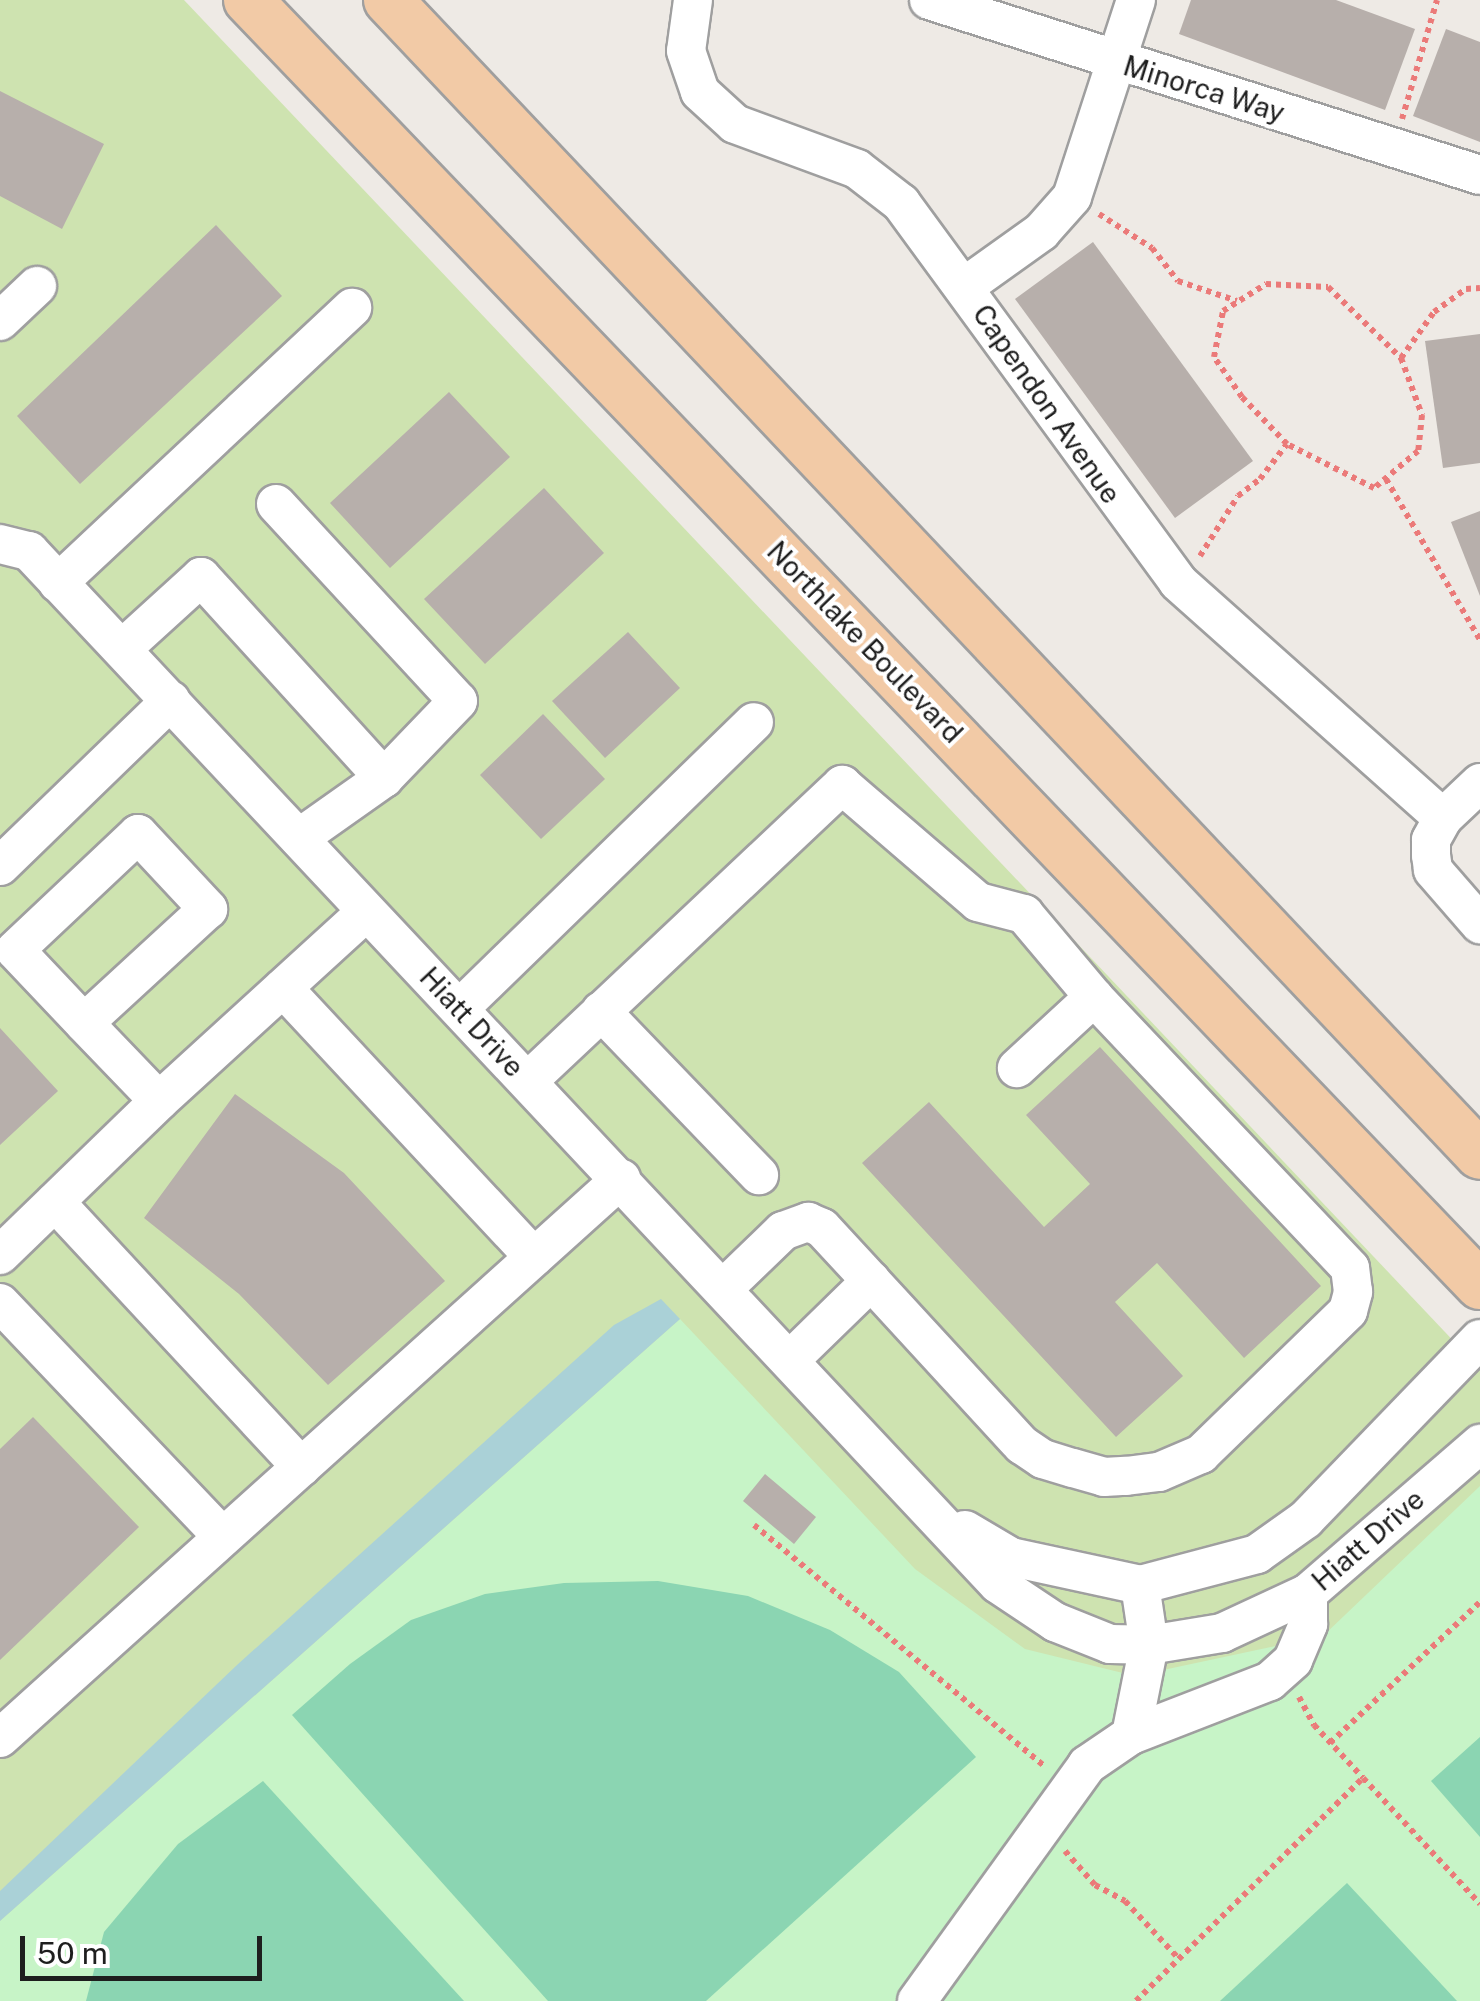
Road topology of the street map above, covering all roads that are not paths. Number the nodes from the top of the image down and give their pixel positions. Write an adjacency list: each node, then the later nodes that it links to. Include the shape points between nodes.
1 (248, 0): 40 (main road, Northlake Boulevard)
2 (388, 0): 33 (main road)
3 (693, 0): 9 (street, Capendon Avenue, via 686,51 700,92 735,124 818,151 878,184)
4 (929, 0): 6 (street, Minorca Way)
5 (1136, 0): 6 (street)
6 (1116, 62): 7 (street, Minorca Way); 9 (street, via 1072,197 1041,232)
7 (1480, 175)
8 (37, 286): 11 (street)
9 (964, 287): 20 (street, Capendon Avenue, via 1178,582)
10 (352, 308): 14 (street)
11 (0, 321)
12 (276, 504): 18 (street, via 458,702)
13 (0, 544): 14 (street, Hiatt Drive, via 29,550)
14 (58, 583): 15 (street, Hiatt Drive)
15 (122, 649): 16 (street, Hiatt Drive); 18 (street, via 202,576)
16 (170, 700): 21 (street, Hiatt Drive); 22 (street)
17 (754, 722): 27 (street)
18 (384, 778): 21 (street)
19 (1480, 783): 20 (street)
20 (1444, 818): 24 (street, via 1431,840 1434,870)
21 (298, 838): 23 (street, Hiatt Drive)
22 (0, 866)
23 (366, 912): 25 (street); 27 (street, Hiatt Drive)
24 (1480, 924)
25 (282, 988): 32 (street); 38 (street)
26 (1094, 998): 28 (street, via 1024,914 978,902 842,785); 30 (street); 39 (street, via 1350,1268 1348,1311 1201,1454 1159,1472 1104,1476 1022,1445)
27 (460, 1008): 31 (street, Hiatt Drive)
28 (601, 1011): 31 (street); 34 (street)
29 (84, 1023): 29 (street, via 208,909 138,834 15,950); 32 (street)
30 (1017, 1068)
31 (528, 1081): 35 (street, Hiatt Drive)
32 (158, 1102): 36 (street)
33 (1480, 1155)
34 (759, 1175)
35 (621, 1179): 38 (street); 41 (street, Hiatt Drive)
36 (55, 1202): 37 (street); 46 (street)
37 (0, 1255)
38 (534, 1257): 46 (street)
39 (871, 1281): 41 (street, via 822,1228 808,1222 783,1230); 44 (street)
40 (1480, 1285)
41 (724, 1288): 44 (street, Hiatt Drive)
42 (0, 1303): 48 (street)
43 (1480, 1339): 49 (street, Hiatt Drive, via 1294,1528 1257,1554)
44 (791, 1360): 47 (street, Hiatt Drive)
45 (1480, 1444): 50 (street, Hiatt Drive)
46 (301, 1467): 48 (street)
47 (937, 1514): 49 (street, Hiatt Drive, via 1011,1557); 51 (street, Hiatt Drive, via 998,1584 1055,1622 1110,1644)
48 (223, 1537): 53 (street)
49 (1140, 1585): 51 (street)
50 (1308, 1593): 51 (street, Hiatt Drive, via 1222,1633); 52 (street, via 1308,1624 1293,1660 1270,1681)
51 (1149, 1644): 52 (street)
52 (1132, 1734): 54 (street, via 1087,1765)
53 (0, 1738)
54 (917, 2001)

